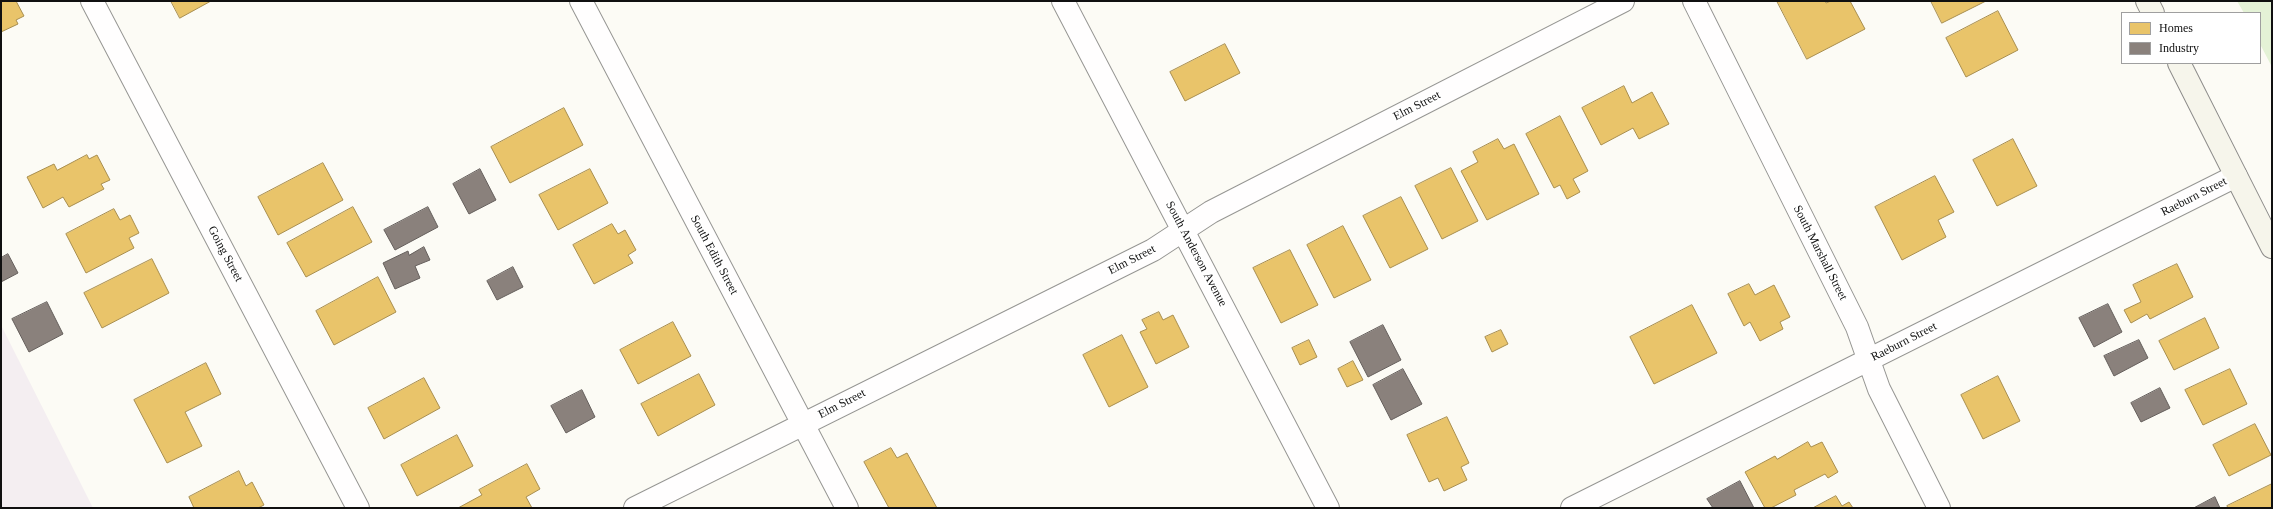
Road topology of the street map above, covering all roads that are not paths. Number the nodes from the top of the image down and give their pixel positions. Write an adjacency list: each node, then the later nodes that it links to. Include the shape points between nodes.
1 (92, 1): 15 (street, Going Street)
2 (581, 1): 14 (street, South Edith Street)
3 (1063, 1): 11 (street, South Anderson Avenue)
4 (1623, 1): 7 (street, Elm Street)
5 (1694, 1): 13 (street, South Marshall Street, via 1857,327)
6 (2147, 1): 8 (main road)
7 (1598, 7): 11 (street, Elm Street, via 1212,212)
8 (2152, 12)
9 (2179, 64): 10 (main road)
10 (2236, 176): 12 (main road); 13 (street, Raeburn Street)
11 (1183, 230): 14 (street, Elm Street, via 1153,250); 18 (street, South Anderson Avenue)
12 (2272, 247)
13 (1869, 360): 19 (street, Raeburn Street); 20 (street, South Marshall Street, via 1879,389)
14 (803, 424): 16 (street, Elm Street); 17 (street, South Edith Street)
15 (358, 508)
16 (635, 508)
17 (847, 508)
18 (1328, 508)
19 (1572, 508)
20 (1939, 508)

